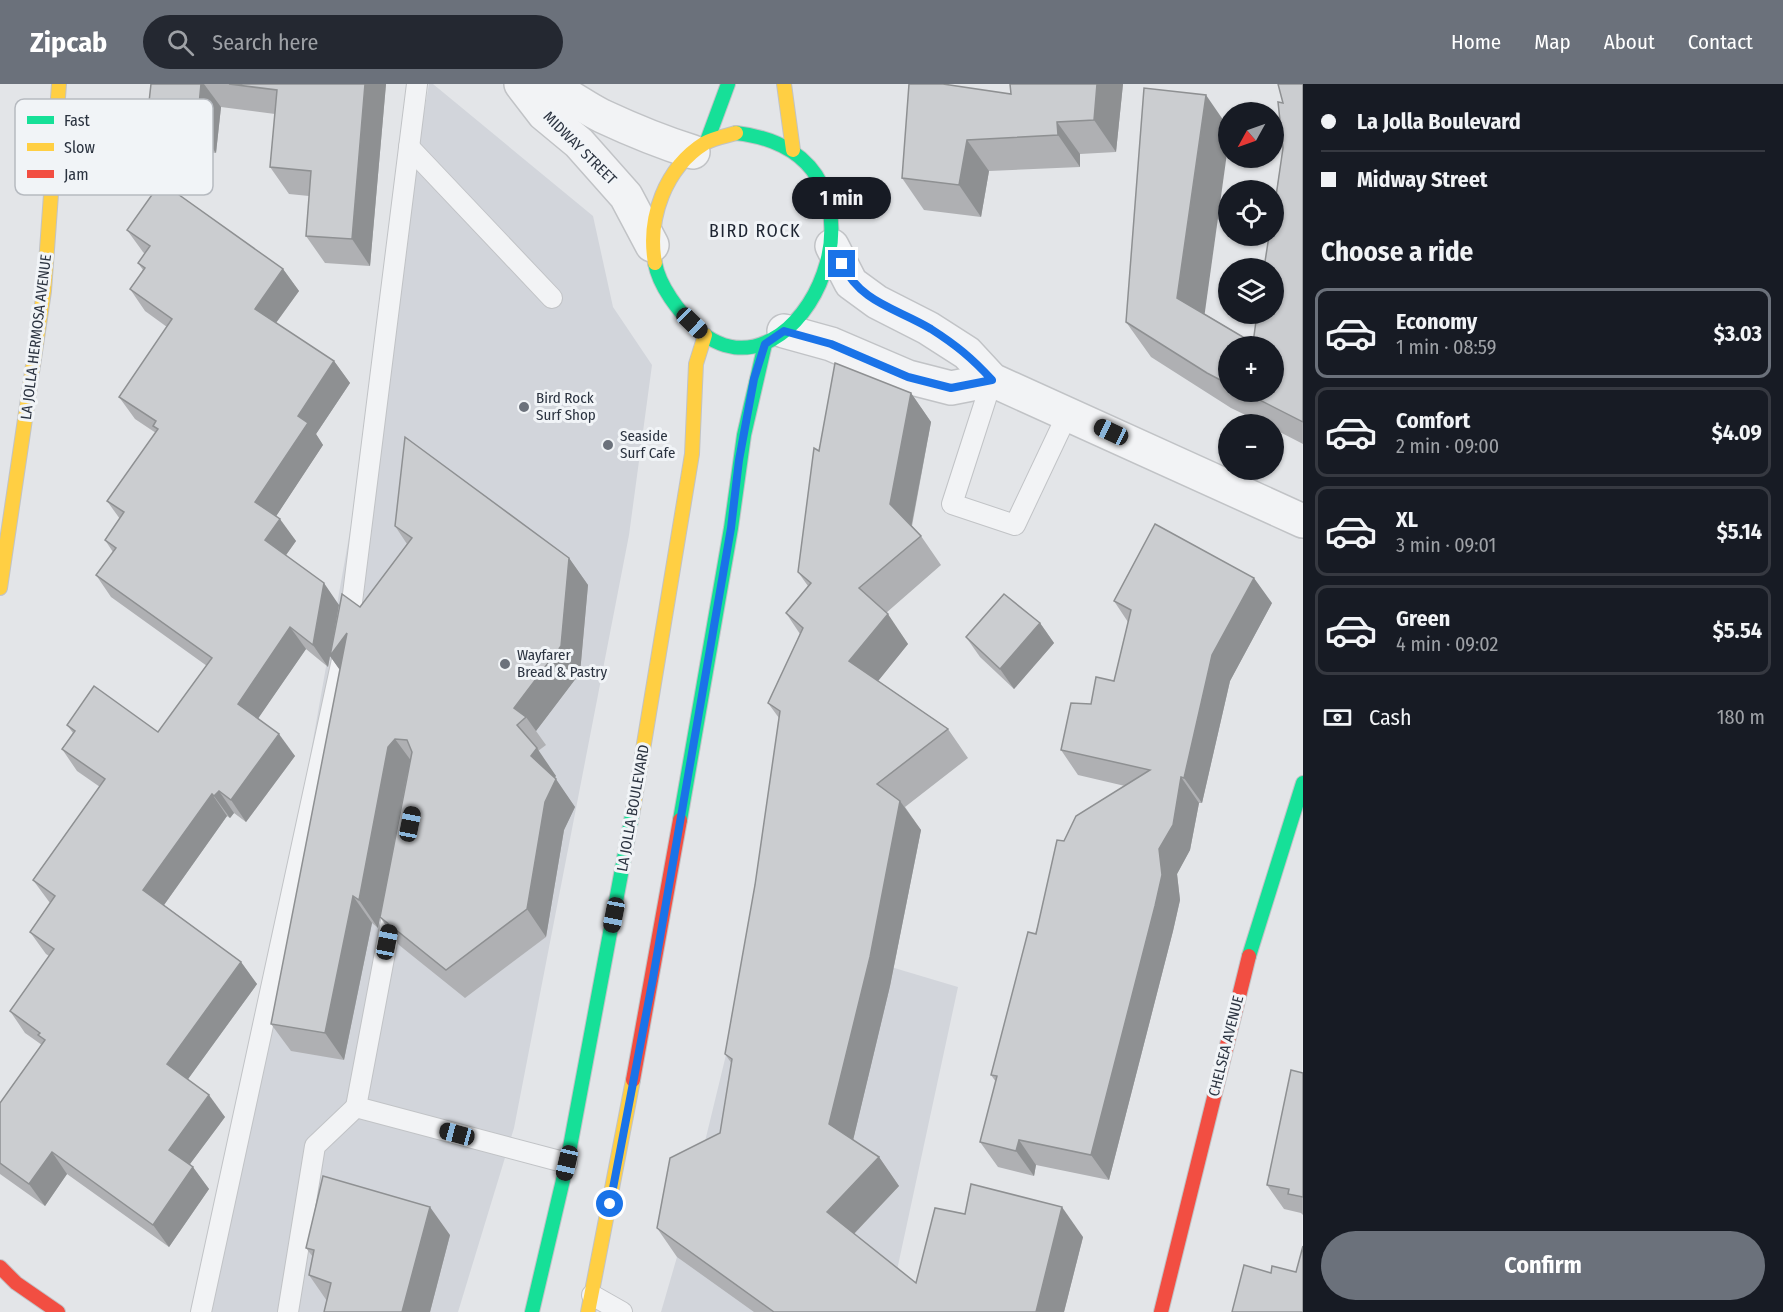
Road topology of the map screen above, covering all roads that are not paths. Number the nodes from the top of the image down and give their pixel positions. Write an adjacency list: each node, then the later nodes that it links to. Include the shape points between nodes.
1 (59, 84): 7 (main road, LA JOLLA HERMOSA AVENUE)
2 (417, 84): 9 (lane)
3 (521, 84): 12 (street, MIDWAY STREET, via 544,114 579,143 627,196)
4 (536, 84): 8 (street, MIDWAY STREET, via 559,89 649,138)
5 (728, 84): 8 (main road)
6 (784, 84): 10 (main road)
7 (58, 99)
8 (700, 146): 10 (main road, via 736,133 764,137); 12 (main road, via 667,183 655,210)
9 (409, 147): 14 (lane); 30 (lane, via 348,633)
10 (793, 150): 13 (main road, via 822,184 831,213)
11 (51, 195): 20 (main road, LA JOLLA HERMOSA AVENUE, via 44,291)
12 (652, 245): 15 (main road, via 659,278 680,311)
13 (832, 246): 16 (main road, via 819,292 801,317); 17 (street, via 851,283 876,302 967,352)
14 (552, 298)
15 (705, 335): 16 (main road, via 743,347); 24 (main road, LA JOLLA BOULEVARD, via 696,364 692,454 629,835)
16 (774, 337): 17 (street, via 831,344 908,377 951,388); 28 (main road, via 754,379 653,978)
17 (992, 380): 18 (street); 18 (lane, via 952,504 1015,525)
18 (1068, 413): 19 (street)
19 (1303, 521)
20 (0, 588)
21 (1303, 783): 34 (main road, CHELSEA AVENUE, via 1244,972)
22 (399, 883): 23 (lane)
23 (356, 1107): 24 (lane); 31 (lane, via 315,1146)
24 (567, 1163): 32 (main road, LA JOLLA BOULEVARD)
25 (0, 1268): 27 (main road)
26 (0, 1276): 27 (main road)
27 (16, 1283): 29 (main road)
28 (590, 1304): 33 (lane)
29 (58, 1312)
30 (201, 1312)
31 (288, 1312)
32 (532, 1312)
33 (622, 1312)
34 (1161, 1312)

